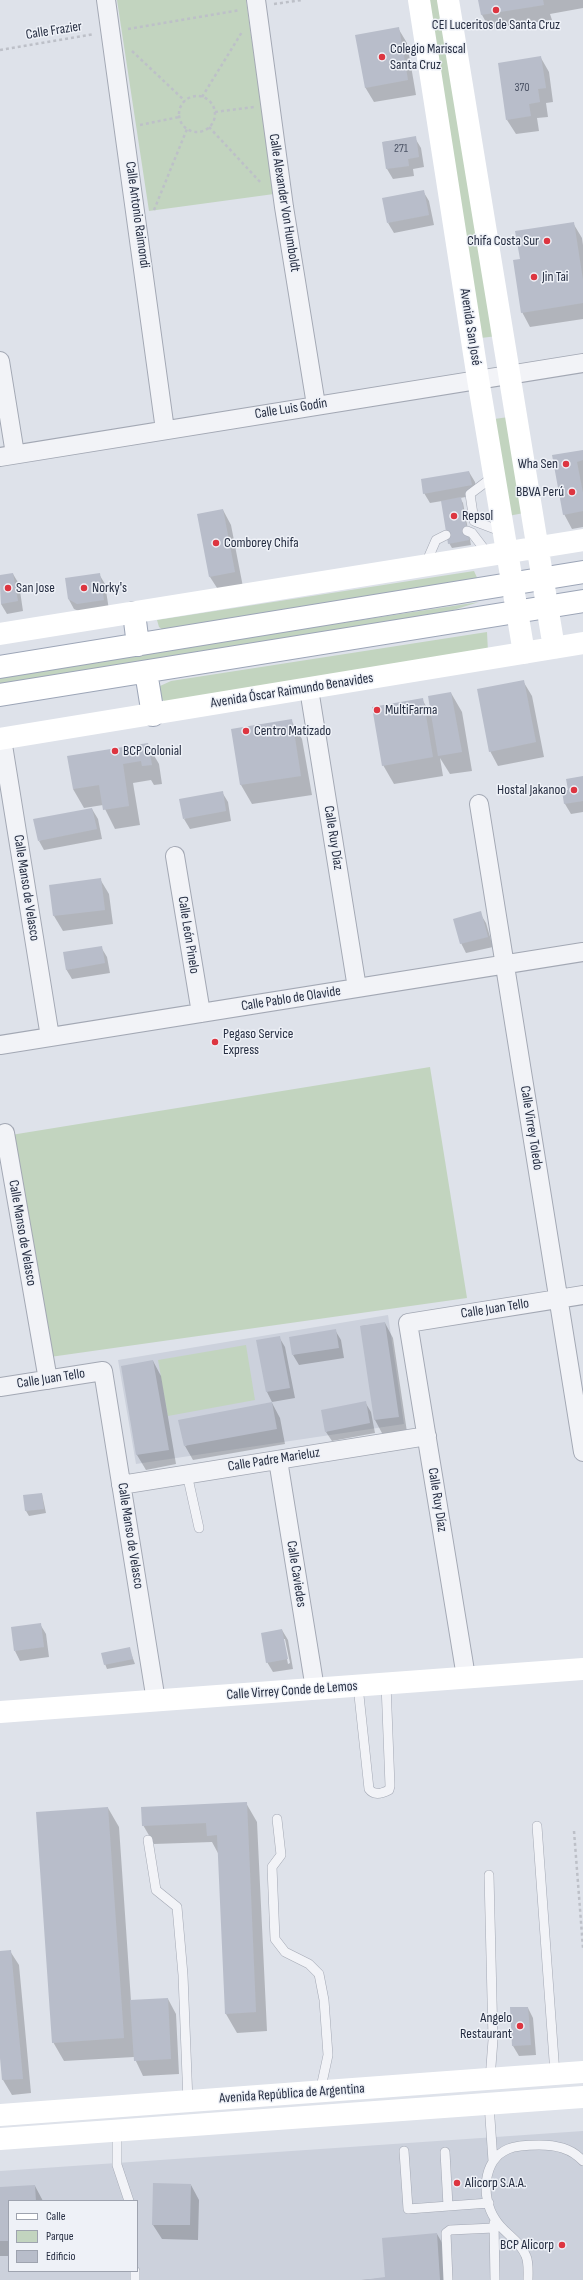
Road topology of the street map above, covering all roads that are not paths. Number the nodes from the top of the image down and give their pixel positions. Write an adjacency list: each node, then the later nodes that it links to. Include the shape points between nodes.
1 (106, 0): 10 (street, Calle Antonio Raimondi)
2 (419, 0): 8 (main road, Avenida San José)
3 (448, 0): 7 (main road)
4 (256, 4): 9 (street, Calle Alexander Von Humboldt)
5 (0, 361): 11 (street)
6 (583, 363): 7 (street, Calle Luis Godín)
7 (508, 374): 8 (street, Calle Luis Godín); 17 (main road)
8 (478, 379): 9 (street, Calle Luis Godín); 12 (main road, Avenida San José)
9 (316, 405): 10 (street, Calle Luis Godín)
10 (165, 430): 11 (street, Calle Luis Godín)
11 (8, 455)
12 (494, 476): 13 (lane, via 470,494); 16 (main road, Avenida San José)
13 (474, 521): 16 (lane); 16 (lane, via 469,532)
14 (446, 535): 18 (lane, via 436,540)
15 (583, 540): 17 (main road)
16 (500, 546): 17 (main road); 18 (main road); 21 (main road, Avenida San José)
17 (537, 547): 20 (main road)
18 (425, 566): 25 (main road)
19 (582, 573): 20 (main road)
20 (542, 579): 21 (main road); 23 (main road)
21 (512, 584): 24 (main road, Avenida San José); 28 (main road)
22 (583, 601): 23 (main road)
23 (547, 607): 24 (main road); 29 (main road)
24 (517, 612): 30 (main road, Avenida San José); 32 (main road)
25 (134, 613): 26 (main road); 28 (main road)
26 (0, 634)
27 (583, 643): 29 (main road, Avenida Óscar Raimundo Benavides)
28 (138, 645): 31 (main road)
29 (554, 648): 30 (main road, Avenida Óscar Raimundo Benavides)
30 (524, 653): 33 (main road, Avenida Óscar Raimundo Benavides)
31 (0, 667)
32 (146, 672): 34 (main road); 35 (main road)
33 (309, 689): 35 (main road, Avenida Óscar Raimundo Benavides); 41 (street, Calle Ruy Díaz)
34 (0, 695)
35 (153, 714): 36 (main road, Avenida Óscar Raimundo Benavides)
36 (1, 739): 43 (street, Calle Manso de Velasco)
37 (479, 804): 40 (street, Calle Virrey Toledo)
38 (175, 856): 42 (street, Calle León Pinelo)
39 (583, 952): 40 (street, Calle Pablo de Olavide)
40 (504, 965): 41 (street, Calle Pablo de Olavide); 47 (street, Calle Virrey Toledo)
41 (356, 988): 42 (street, Calle Pablo de Olavide)
42 (201, 1013): 43 (street, Calle Pablo de Olavide)
43 (50, 1037): 44 (street, Calle Pablo de Olavide)
44 (0, 1045)
45 (5, 1133): 50 (street, Calle Manso de Velasco)
46 (583, 1295): 47 (street, Calle Juan Tello)
47 (558, 1299): 48 (street, Calle Juan Tello); 53 (street, Calle Virrey Toledo)
48 (408, 1323): 52 (street, Calle Ruy Díaz)
49 (103, 1371): 50 (street, Calle Juan Tello); 56 (street, Calle Manso de Velasco)
50 (48, 1380): 51 (street, Calle Juan Tello)
51 (0, 1387)
52 (427, 1436): 54 (street, Calle Padre Marieluz); 59 (street, Calle Ruy Díaz)
53 (583, 1452)
54 (278, 1460): 55 (street, Calle Padre Marieluz); 62 (street, Calle Caviedes)
55 (187, 1474): 56 (street, Calle Padre Marieluz); 57 (lane)
56 (121, 1485): 63 (street, Calle Manso de Velasco)
57 (199, 1528)
58 (583, 1669): 59 (main road, Calle Virrey Conde de Lemos)
59 (466, 1678): 60 (main road, Calle Virrey Conde de Lemos)
60 (386, 1684): 61 (main road, Calle Virrey Conde de Lemos); 61 (lane, via 390,1786 384,1793 375,1793 369,1789)
61 (358, 1686): 62 (main road, Calle Virrey Conde de Lemos)
62 (315, 1689): 63 (main road, Calle Virrey Conde de Lemos)
63 (156, 1701): 64 (main road, Calle Virrey Conde de Lemos)
64 (1, 1708)
65 (277, 1819): 74 (lane, via 281,1855 272,1867 275,1939 285,1952 309,1964 319,1974 324,2000 328,2055)
66 (537, 1826): 70 (lane)
67 (148, 1840): 76 (lane, via 156,1890 177,1907 183,1975)
68 (489, 1875): 71 (lane, via 493,2040)
69 (583, 2072): 70 (main road, Avenida República de Argentina)
70 (555, 2074): 71 (main road, Avenida República de Argentina)
71 (490, 2079): 72 (main road, Avenida República de Argentina)
72 (464, 2081): 73 (main road, Avenida República de Argentina); 78 (main road)
73 (364, 2089): 74 (main road, Avenida República de Argentina); 79 (main road)
74 (320, 2092): 76 (main road, Avenida República de Argentina)
75 (583, 2097): 77 (main road, Avenida República de Argentina)
76 (182, 2102): 80 (main road, Avenida República de Argentina); 81 (main road)
77 (489, 2104): 78 (main road, Avenida República de Argentina); 86 (lane)
78 (466, 2106): 79 (main road, Avenida República de Argentina)
79 (367, 2113): 81 (main road, Avenida República de Argentina)
80 (0, 2115)
81 (177, 2126): 82 (main road, Avenida República de Argentina)
82 (117, 2131): 83 (main road, Avenida República de Argentina); 88 (lane, via 117,2165)
83 (0, 2139)
84 (404, 2151): 90 (lane, via 408,2209)
85 (445, 2152): 90 (lane)
86 (493, 2161): 87 (lane, via 508,2149 530,2145 554,2145 575,2152); 89 (lane, via 488,2170 486,2191)
87 (583, 2161)
88 (128, 2200)
89 (489, 2203): 90 (lane); 91 (lane)
90 (448, 2206)
91 (494, 2218): 92 (lane); 95 (lane, via 506,2233 520,2244 527,2257)
92 (494, 2228): 93 (lane, via 450,2230 446,2233); 94 (lane)
93 (448, 2280)
94 (495, 2280)
95 (528, 2280)

